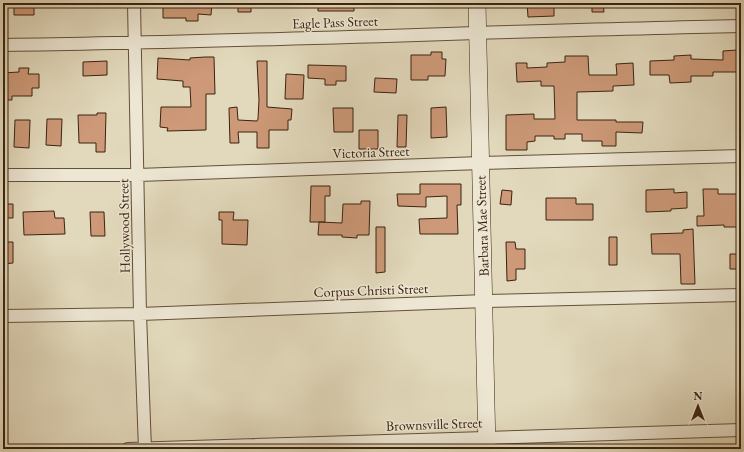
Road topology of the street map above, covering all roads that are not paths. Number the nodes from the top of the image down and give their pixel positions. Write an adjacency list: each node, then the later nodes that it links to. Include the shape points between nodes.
1 (134, 3): 5 (street, Hollywood Street)
2 (477, 3): 4 (street, Barbara Mae Street)
3 (741, 26): 4 (street, Eagle Pass Street)
4 (478, 32): 5 (street, Eagle Pass Street); 8 (street, Barbara Mae Street)
5 (135, 44): 6 (street, Eagle Pass Street); 10 (street, Hollywood Street)
6 (3, 45)
7 (741, 156): 8 (street, Victoria Street)
8 (481, 163): 10 (street, Victoria Street); 12 (street, Barbara Mae Street)
9 (3, 175): 10 (street, Victoria Street)
10 (138, 175): 13 (street, Hollywood Street)
11 (741, 295): 12 (street, Corpus Christi Street)
12 (485, 301): 13 (street, Corpus Christi Street); 16 (street, Barbara Mae Street)
13 (140, 314): 14 (street, Corpus Christi Street); 18 (street, Hollywood Street)
14 (3, 316)
15 (741, 430): 16 (street, Brownsville Street)
16 (487, 443): 18 (street, Brownsville Street)
17 (128, 449): 18 (street, Brownsville Street)
18 (145, 449)

